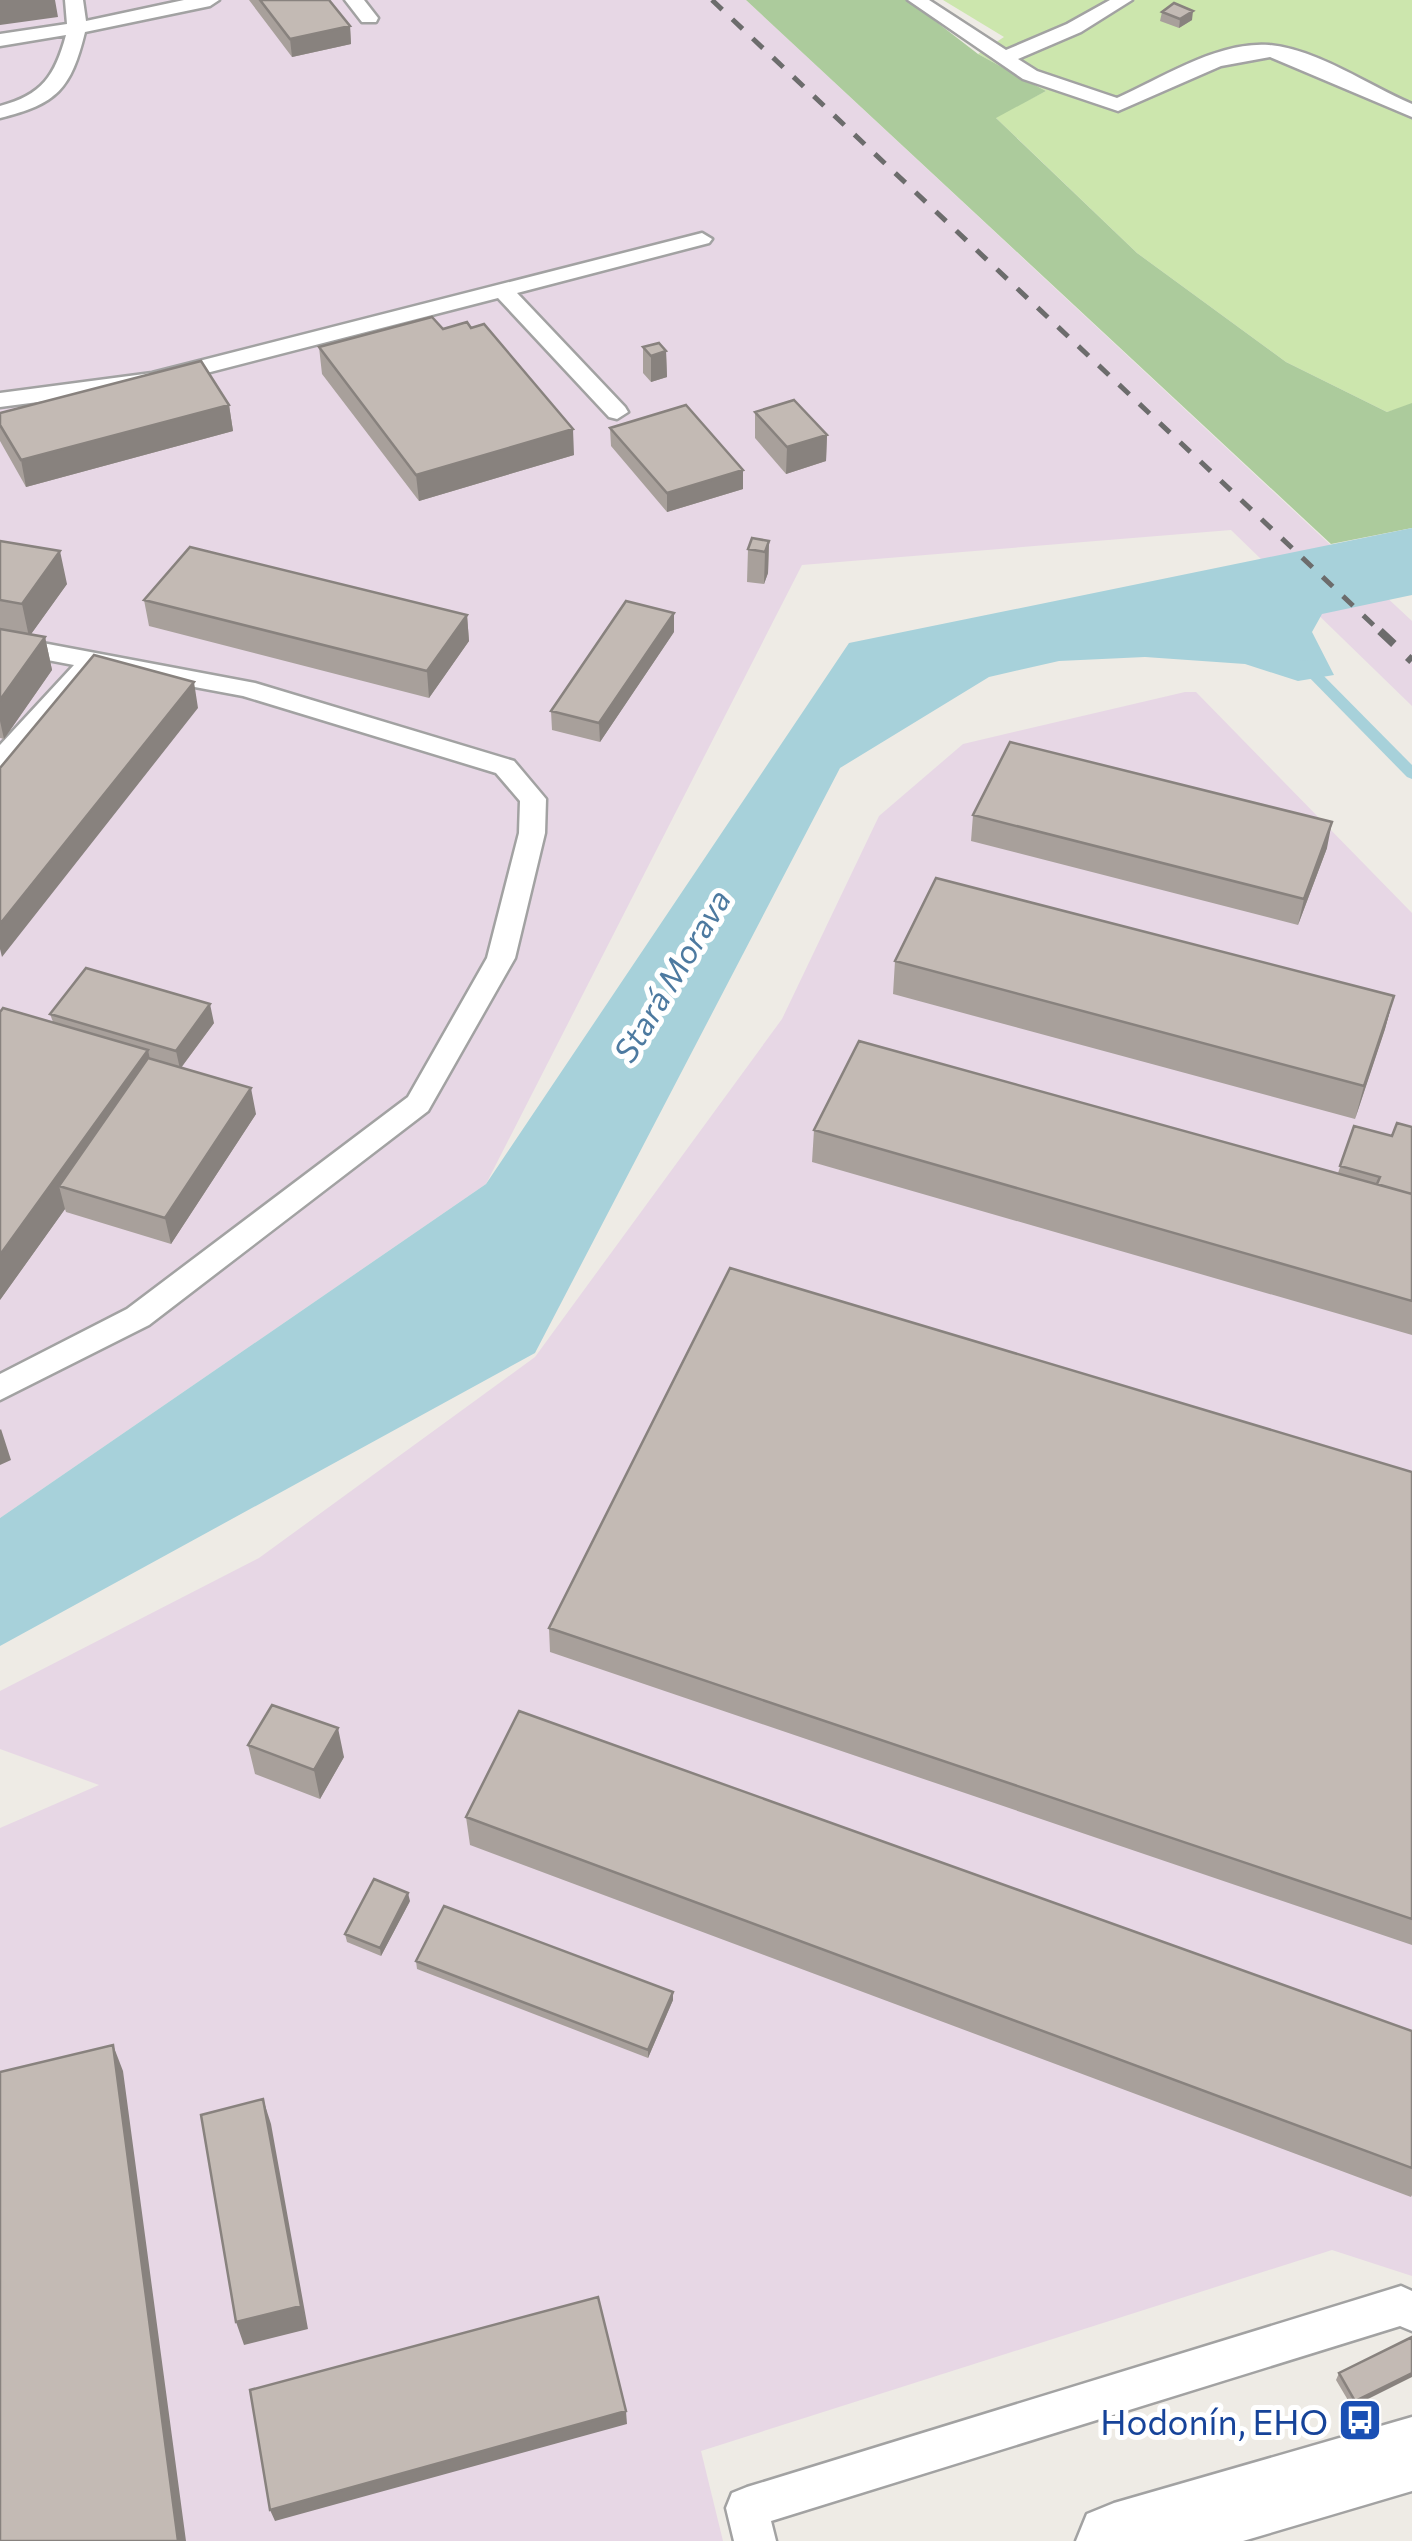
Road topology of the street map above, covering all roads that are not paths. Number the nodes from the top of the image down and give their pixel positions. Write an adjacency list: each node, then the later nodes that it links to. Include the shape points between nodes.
1 (74, 0): 7 (lane)
2 (210, 0): 7 (lane)
3 (354, 0): 6 (lane)
4 (917, 0): 9 (lane)
5 (1122, 0): 9 (lane)
6 (369, 18)
7 (77, 28): 8 (lane); 10 (lane, via 64,79 24,107)
8 (0, 40)
9 (1002, 59): 11 (lane, via 1055,86 1118,105 1224,60 1272,51)
10 (0, 112)
11 (1412, 112)
12 (702, 239): 13 (lane)
13 (502, 289): 14 (lane, via 152,380); 15 (lane)
14 (0, 400)
15 (617, 412)
16 (0, 643): 17 (lane)
17 (92, 660): 18 (lane); 19 (lane, via 246,689 504,767 533,800 532,833 502,958 418,1104 138,1317)
18 (0, 761)
19 (0, 1388)
20 (1412, 2311): 22 (lane, via 1400,2306 747,2508)
21 (1412, 2454): 23 (street)
22 (756, 2541)
23 (1114, 2541)

